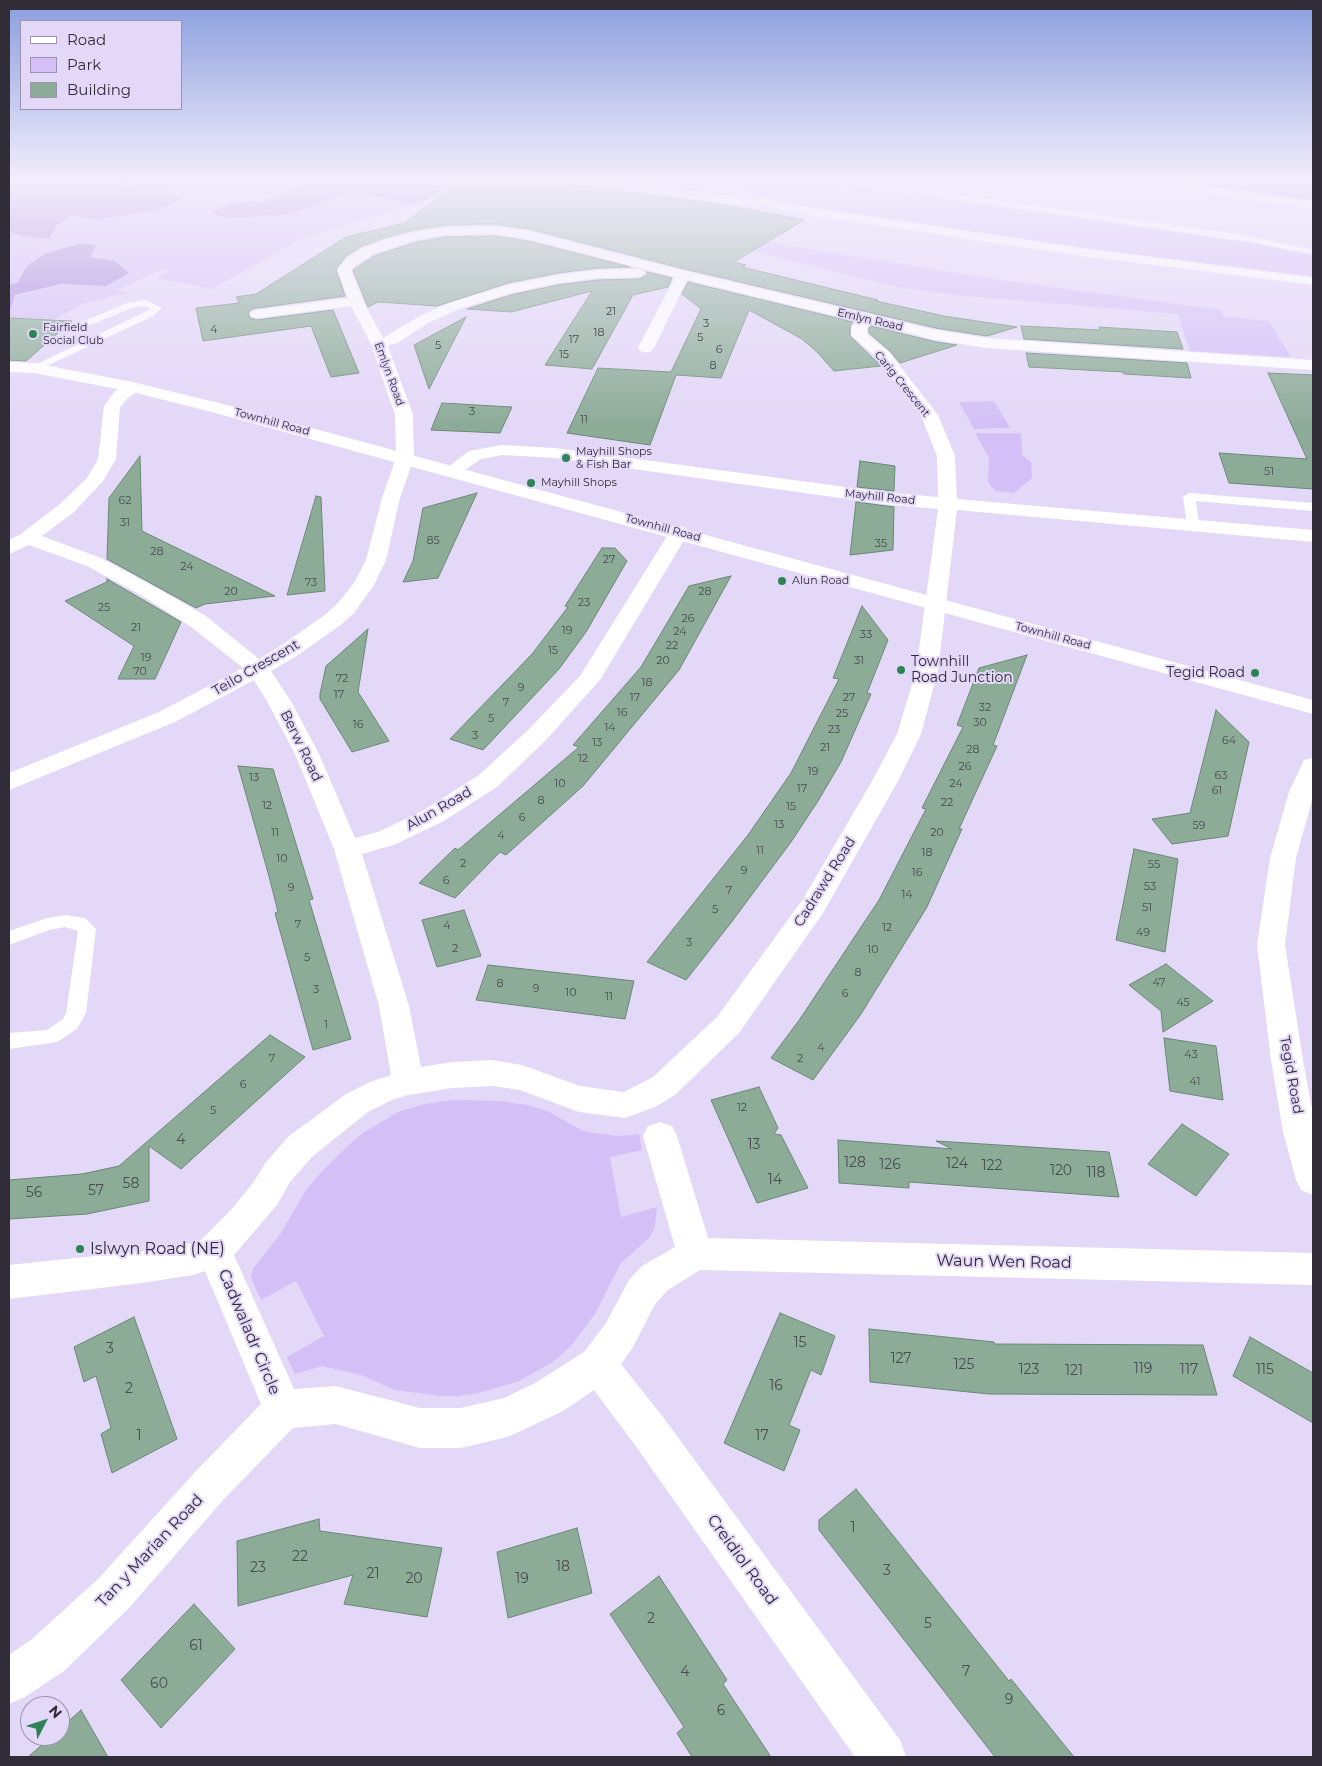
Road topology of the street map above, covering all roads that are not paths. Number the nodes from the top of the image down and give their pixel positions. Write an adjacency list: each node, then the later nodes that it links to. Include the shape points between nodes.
1 (353, 260): 7 (street, Emlyn Road, via 344,270)
2 (626, 260): 4 (street, Emlyn Road)
3 (1149, 260): 6 (street)
4 (662, 270): 5 (street, Emlyn Road); 11 (street, via 558,279 508,290 454,306)
5 (683, 276): 9 (street, Emlyn Road); 12 (street)
6 (1313, 281)
7 (356, 301): 8 (street); 11 (street, Emlyn Road)
8 (257, 314)
9 (867, 320): 13 (street, Emlyn Road, via 987,343); 19 (street, Carig Crescent, via 860,326 859,336 883,355 929,415 946,456)
10 (80, 326): 15 (lane, via 130,305 145,303 157,308)
11 (379, 344): 17 (street, Emlyn Road, via 404,415)
12 (646, 348)
13 (1313, 365)
14 (9, 367): 15 (street, Townhill Road)
15 (34, 368): 16 (street, Townhill Road)
16 (133, 387): 17 (street, Townhill Road); 24 (street, via 112,406 107,459 94,481 67,508)
17 (405, 458): 18 (street, Townhill Road); 27 (street, Teilo Crescent, via 391,498 376,560 364,585 334,619)
18 (453, 470): 19 (street, Mayhill Road, via 475,455 502,450 555,453 757,482); 22 (street, Townhill Road)
19 (948, 503): 21 (street, Mayhill Road); 26 (street, Carig Crescent)
20 (1313, 507): 21 (lane, via 1189,497)
21 (1193, 525): 23 (street, Mayhill Road)
22 (678, 532): 26 (street, Townhill Road); 31 (street, Alun Road, via 590,680 538,735 488,781 433,816 387,838)
23 (1313, 536)
24 (28, 538): 25 (street); 27 (street, Berw Road, via 94,562 146,590 198,621)
25 (9, 548)
26 (935, 603): 28 (street, Townhill Road); 34 (street, Cadrawd Road, via 927,671 909,734 884,783 813,906 728,1025 664,1086 625,1105 578,1099 522,1078 492,1073)
27 (258, 669): 30 (street, Teilo Crescent, via 167,717); 31 (street, Berw Road, via 307,754)
28 (1313, 707)
29 (1313, 766): 36 (street, Tegid Road, via 1283,858 1271,945 1287,1060 1300,1132)
30 (9, 782)
31 (346, 849): 34 (street, Berw Road, via 394,1006)
32 (9, 938): 33 (lane, via 47,924 78,923 86,929 76,1013 70,1024 50,1037)
33 (9, 1041)
34 (408, 1082): 37 (street, via 356,1103 301,1146 242,1222)
35 (660, 1136): 38 (street)
36 (1313, 1180)
37 (214, 1251): 40 (street, via 193,1260); 42 (street, Cadwaladr Circle)
38 (695, 1254): 39 (street, Waun Wen Road); 41 (street, Cadwaladr Circle, via 655,1278 642,1292 619,1336)
39 (1313, 1269)
40 (9, 1282)
41 (598, 1364): 42 (street, Cadwaladr Circle, via 541,1401 507,1417 461,1428 420,1428 336,1405); 44 (street, Creidiol Road, via 650,1431)
42 (283, 1410): 43 (street, Tan y Marian Road, via 210,1485 114,1593 48,1655)
43 (9, 1681)
44 (883, 1757)

